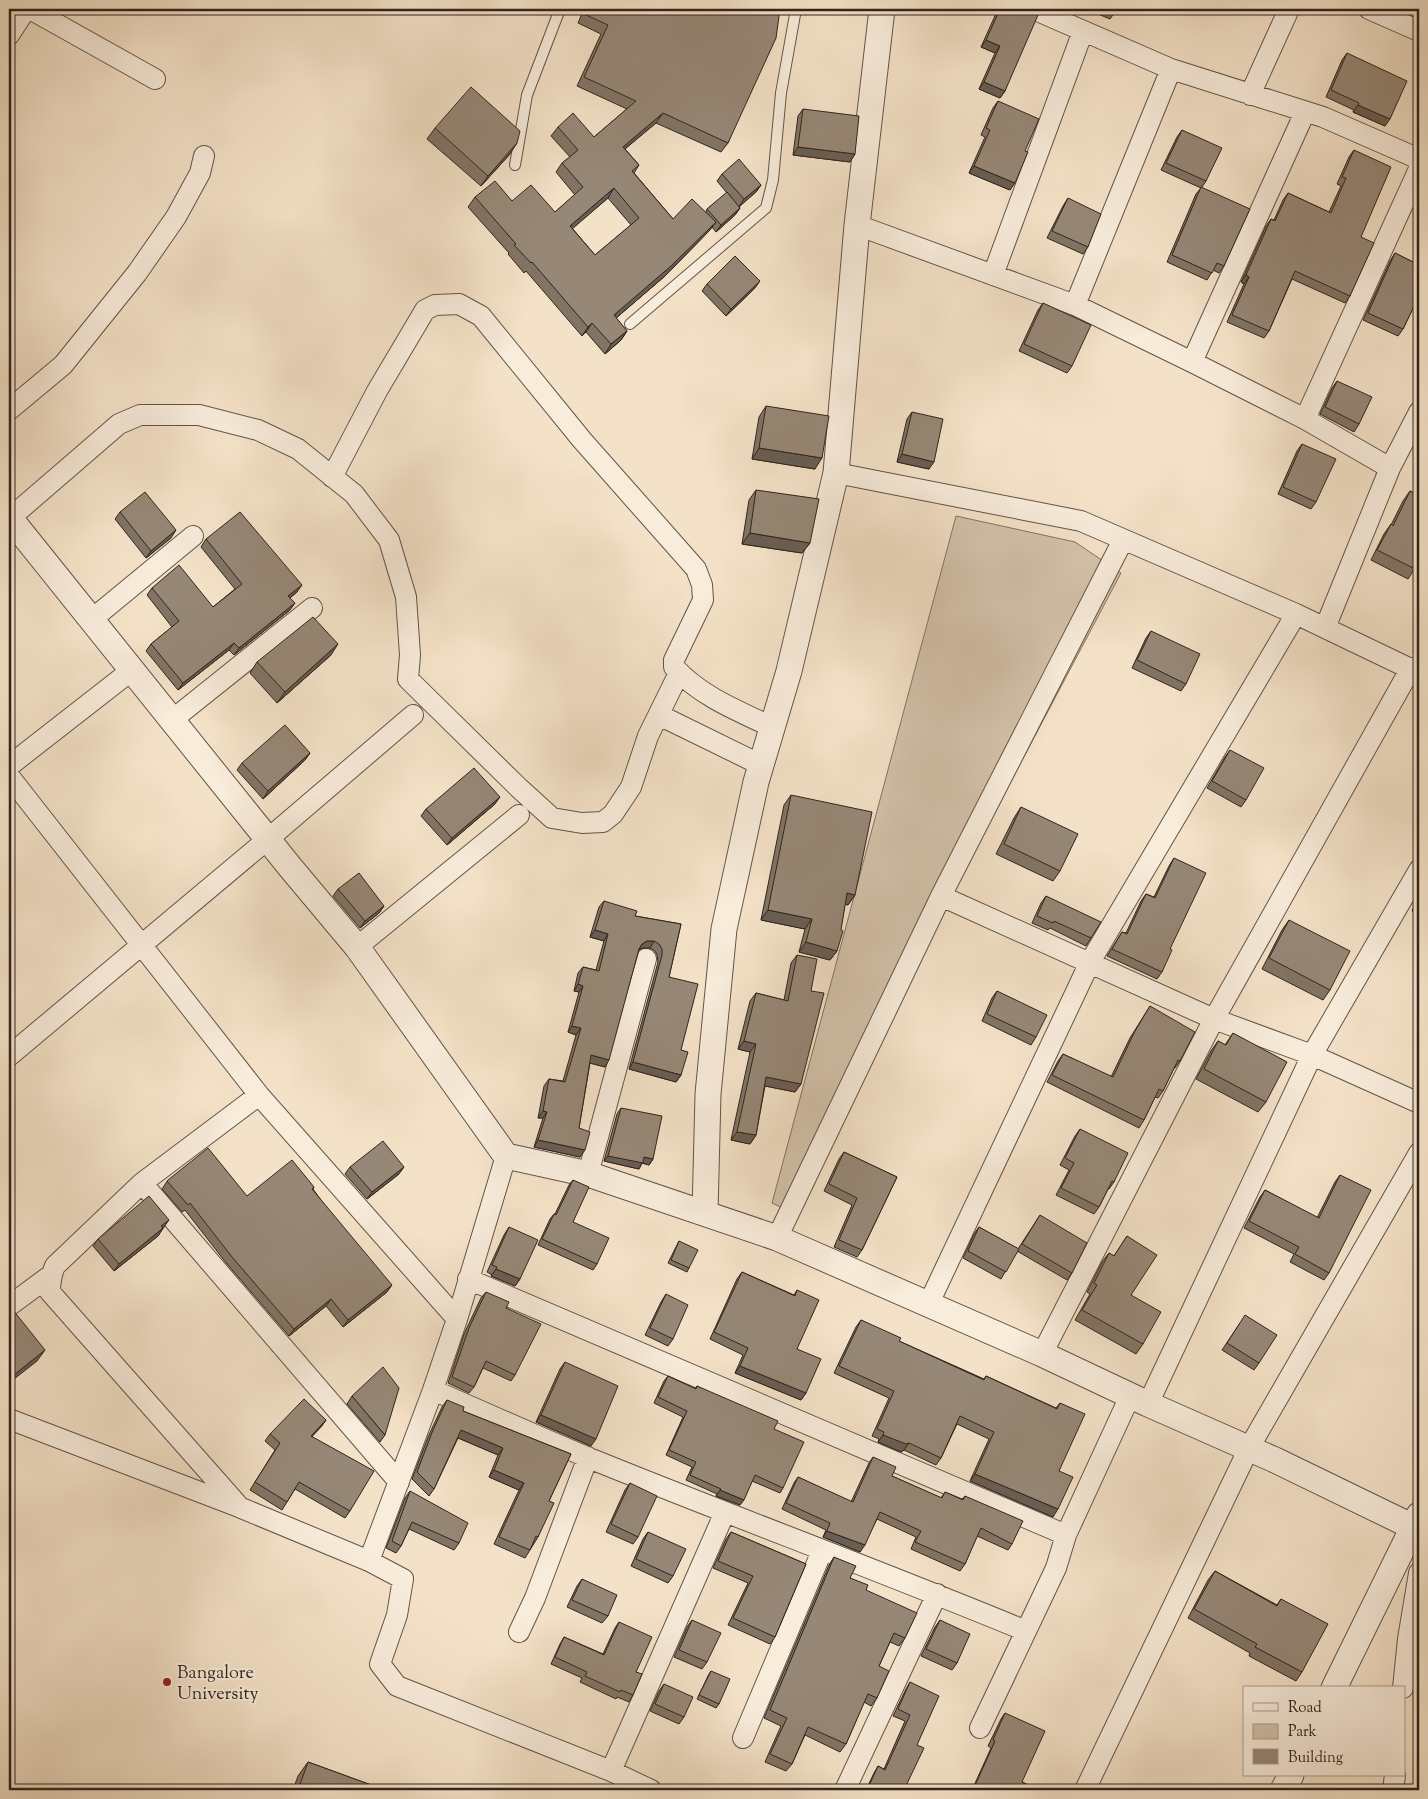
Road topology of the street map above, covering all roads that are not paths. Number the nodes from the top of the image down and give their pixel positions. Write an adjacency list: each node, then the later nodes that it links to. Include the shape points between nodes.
1 (26, 9): 11 (street)
2 (30, 9): 13 (street)
3 (560, 9): 18 (lane, via 526,95)
4 (796, 9): 23 (lane, via 781,93 773,180 766,208)
5 (882, 9): 20 (street)
6 (1033, 9): 9 (street)
7 (1289, 9): 14 (street)
8 (1369, 9): 10 (street)
9 (1083, 30): 12 (street); 21 (street)
10 (1419, 31)
11 (9, 35)
12 (1170, 68): 14 (street); 22 (street)
13 (155, 79)
14 (1250, 95): 15 (street)
15 (1305, 112): 17 (street); 24 (street)
16 (204, 156): 25 (street, via 200,173 176,217 137,273 63,366)
17 (1419, 159)
18 (516, 165)
19 (1419, 170): 27 (street)
20 (856, 225): 21 (street); 29 (street)
21 (993, 275): 22 (street)
22 (1075, 305): 24 (street)
23 (630, 324)
24 (1192, 362): 27 (street)
25 (9, 410)
26 (1419, 412): 28 (street)
27 (1305, 420): 28 (street)
28 (1390, 468): 37 (street)
29 (836, 473): 33 (street, via 1081,521); 44 (street, via 789,671)
30 (332, 477): 31 (street, via 298,449 258,430 199,415 140,415 119,424); 40 (street, via 424,310 458,304 481,316 582,440 696,569 703,600 674,660 674,667); 42 (street, via 354,494 389,540 406,597 410,655 408,679 552,818 582,823 604,822 613,814 631,787 648,736)
31 (9, 518): 36 (street)
32 (193, 536): 36 (street)
33 (1123, 540): 35 (street); 51 (street)
34 (312, 608): 43 (street)
35 (1296, 614): 37 (street); 55 (street)
36 (91, 620): 38 (street)
37 (1325, 628): 39 (street)
38 (132, 670): 43 (street); 46 (street)
39 (1415, 671): 56 (street)
40 (679, 673): 42 (street); 44 (street, via 717,700)
41 (413, 715): 49 (street)
42 (659, 715): 45 (street)
43 (172, 720): 49 (street)
44 (772, 727): 45 (street)
45 (761, 765): 65 (street, via 724,929 708,1094)
46 (9, 766)
47 (9, 776): 52 (street)
48 (519, 815): 53 (street)
49 (268, 839): 52 (street); 53 (street)
50 (1419, 870): 57 (street)
51 (941, 896): 55 (street); 66 (street)
52 (141, 945): 58 (street); 59 (street)
53 (357, 947): 62 (street)
54 (646, 959): 63 (street)
55 (1090, 962): 56 (street); 69 (street)
56 (1214, 1019): 57 (street); 72 (street)
57 (1312, 1055): 60 (street); 74 (street)
58 (9, 1056)
59 (259, 1095): 64 (street); 71 (street)
60 (1419, 1104)
61 (1419, 1153): 76 (street)
62 (506, 1156): 63 (street); 68 (street)
63 (588, 1174): 65 (street)
64 (142, 1183): 67 (street, via 55,1266); 78 (street)
65 (705, 1213): 66 (street)
66 (777, 1238): 69 (street)
67 (51, 1275): 70 (street); 79 (street, via 50,1292)
68 (468, 1279): 71 (street); 82 (street)
69 (928, 1305): 72 (street)
70 (9, 1306)
71 (457, 1319): 73 (street)
72 (1042, 1354): 74 (street)
73 (432, 1390): 77 (street); 78 (street)
74 (1139, 1400): 76 (street); 82 (street)
75 (9, 1419): 79 (street)
76 (1248, 1448): 81 (street); 98 (street)
77 (588, 1458): 80 (street); 88 (street)
78 (399, 1482): 84 (street)
79 (239, 1507): 84 (street)
80 (725, 1512): 83 (street); 93 (street)
81 (1412, 1529): 85 (street); 89 (street)
82 (1066, 1535): 87 (street, via 1056,1568)
83 (822, 1551): 86 (street); 92 (street)
84 (369, 1562): 93 (street, via 403,1579 397,1615 380,1664 397,1686)
85 (1419, 1571): 90 (street)
86 (937, 1594): 87 (street); 97 (street)
87 (1026, 1631): 91 (street)
88 (519, 1632)
89 (1335, 1686)
90 (1403, 1686)
91 (980, 1728)
92 (743, 1738)
93 (611, 1771): 96 (street)
94 (1290, 1776): 99 (street)
95 (1395, 1776): 100 (street)
96 (651, 1790)
97 (845, 1790)
98 (1085, 1790)
99 (1283, 1790)
100 (1393, 1790)

